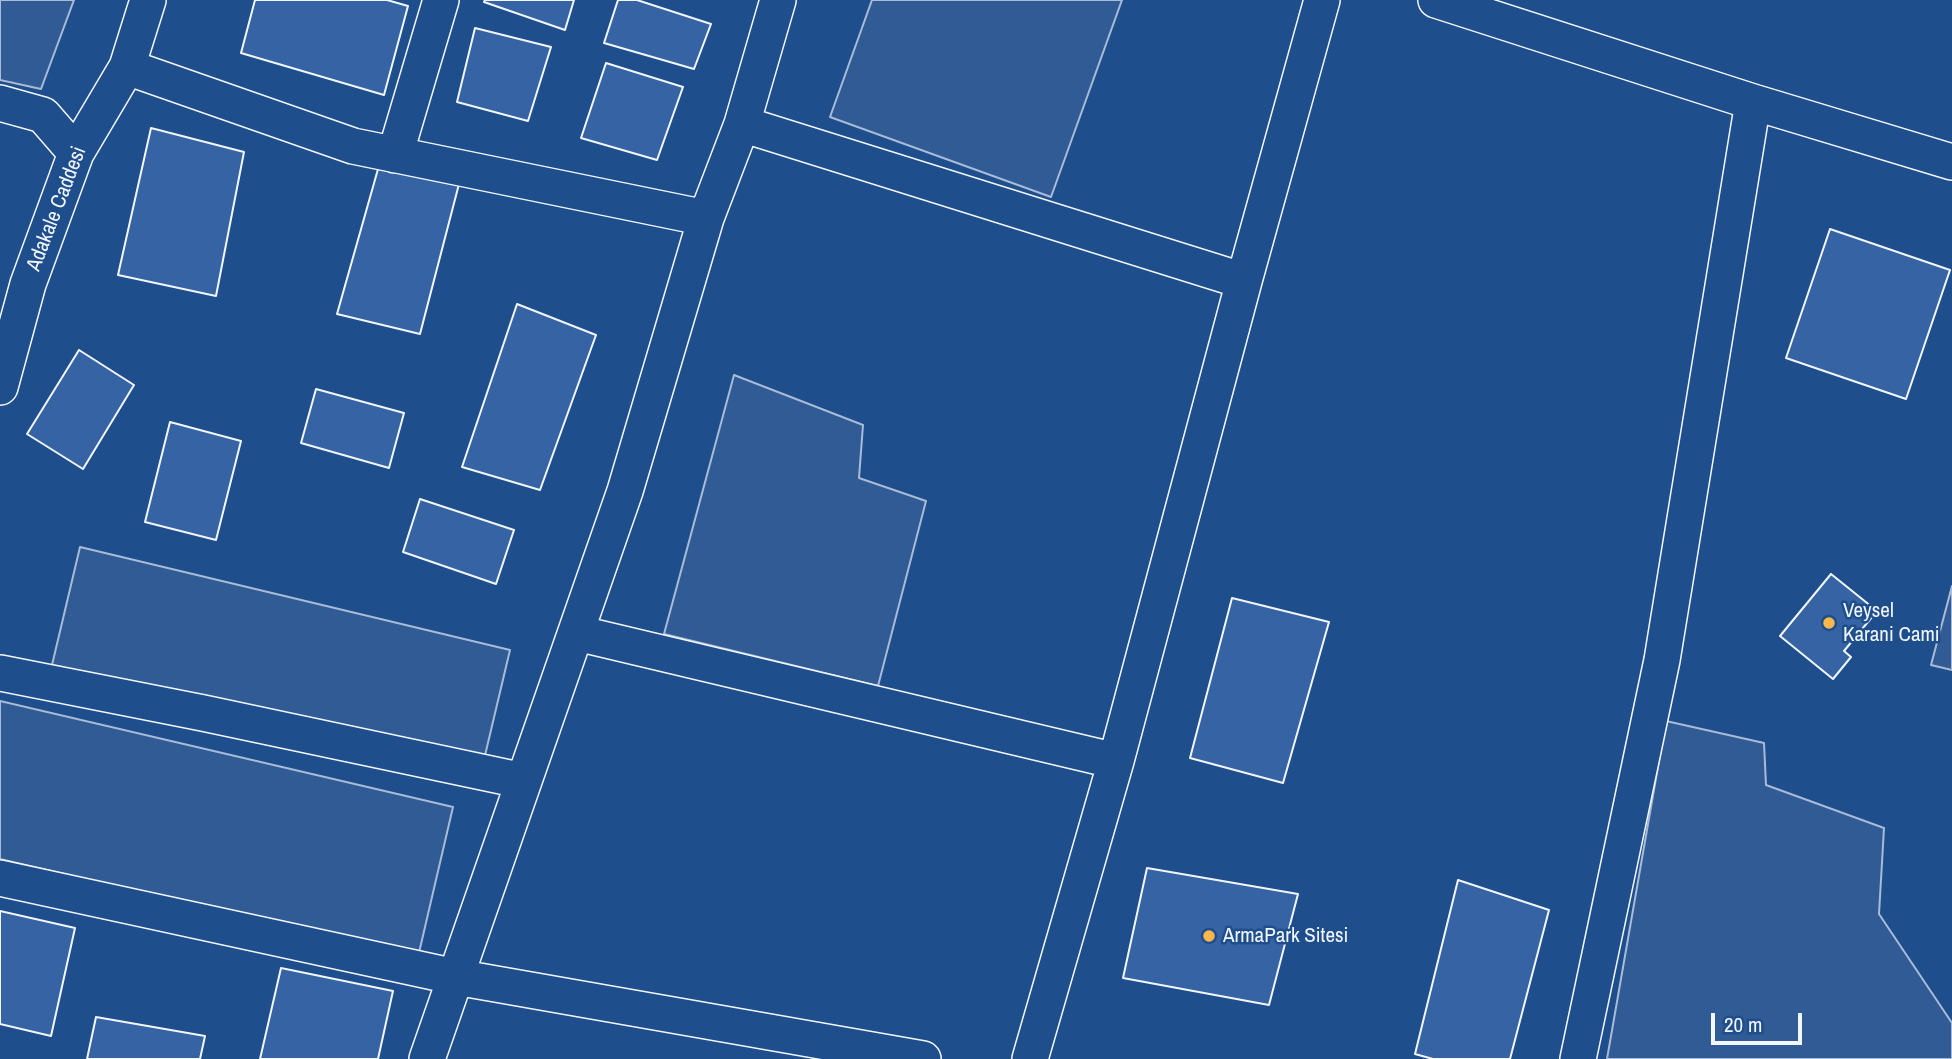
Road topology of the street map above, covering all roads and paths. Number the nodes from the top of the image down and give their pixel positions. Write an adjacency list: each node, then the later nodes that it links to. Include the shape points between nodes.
1 (148, 0): 6 (street, Adakale Caddesi)
2 (441, 0): 11 (street)
3 (778, 0): 9 (street)
4 (1322, 0): 14 (street)
5 (1436, 0): 7 (street)
6 (127, 67): 10 (street, Adakale Caddesi); 11 (street, via 353,146)
7 (1753, 102): 12 (street); 25 (street, via 1662,660)
8 (0, 103): 10 (street, via 43,115)
9 (742, 124): 13 (street); 14 (street)
10 (76, 153): 15 (street, Adakale Caddesi, via 28,284)
11 (395, 155): 13 (street)
12 (1952, 162)
13 (706, 218): 16 (street, via 625,491)
14 (1244, 281): 18 (street)
15 (0, 387)
16 (577, 633): 18 (street); 19 (street)
17 (0, 673): 19 (street)
18 (1116, 761): 24 (street)
19 (524, 781): 21 (street)
20 (0, 878): 21 (street)
21 (456, 977): 22 (street); 23 (street)
22 (427, 1059)
23 (923, 1059)
24 (1030, 1059)
25 (1578, 1059)

